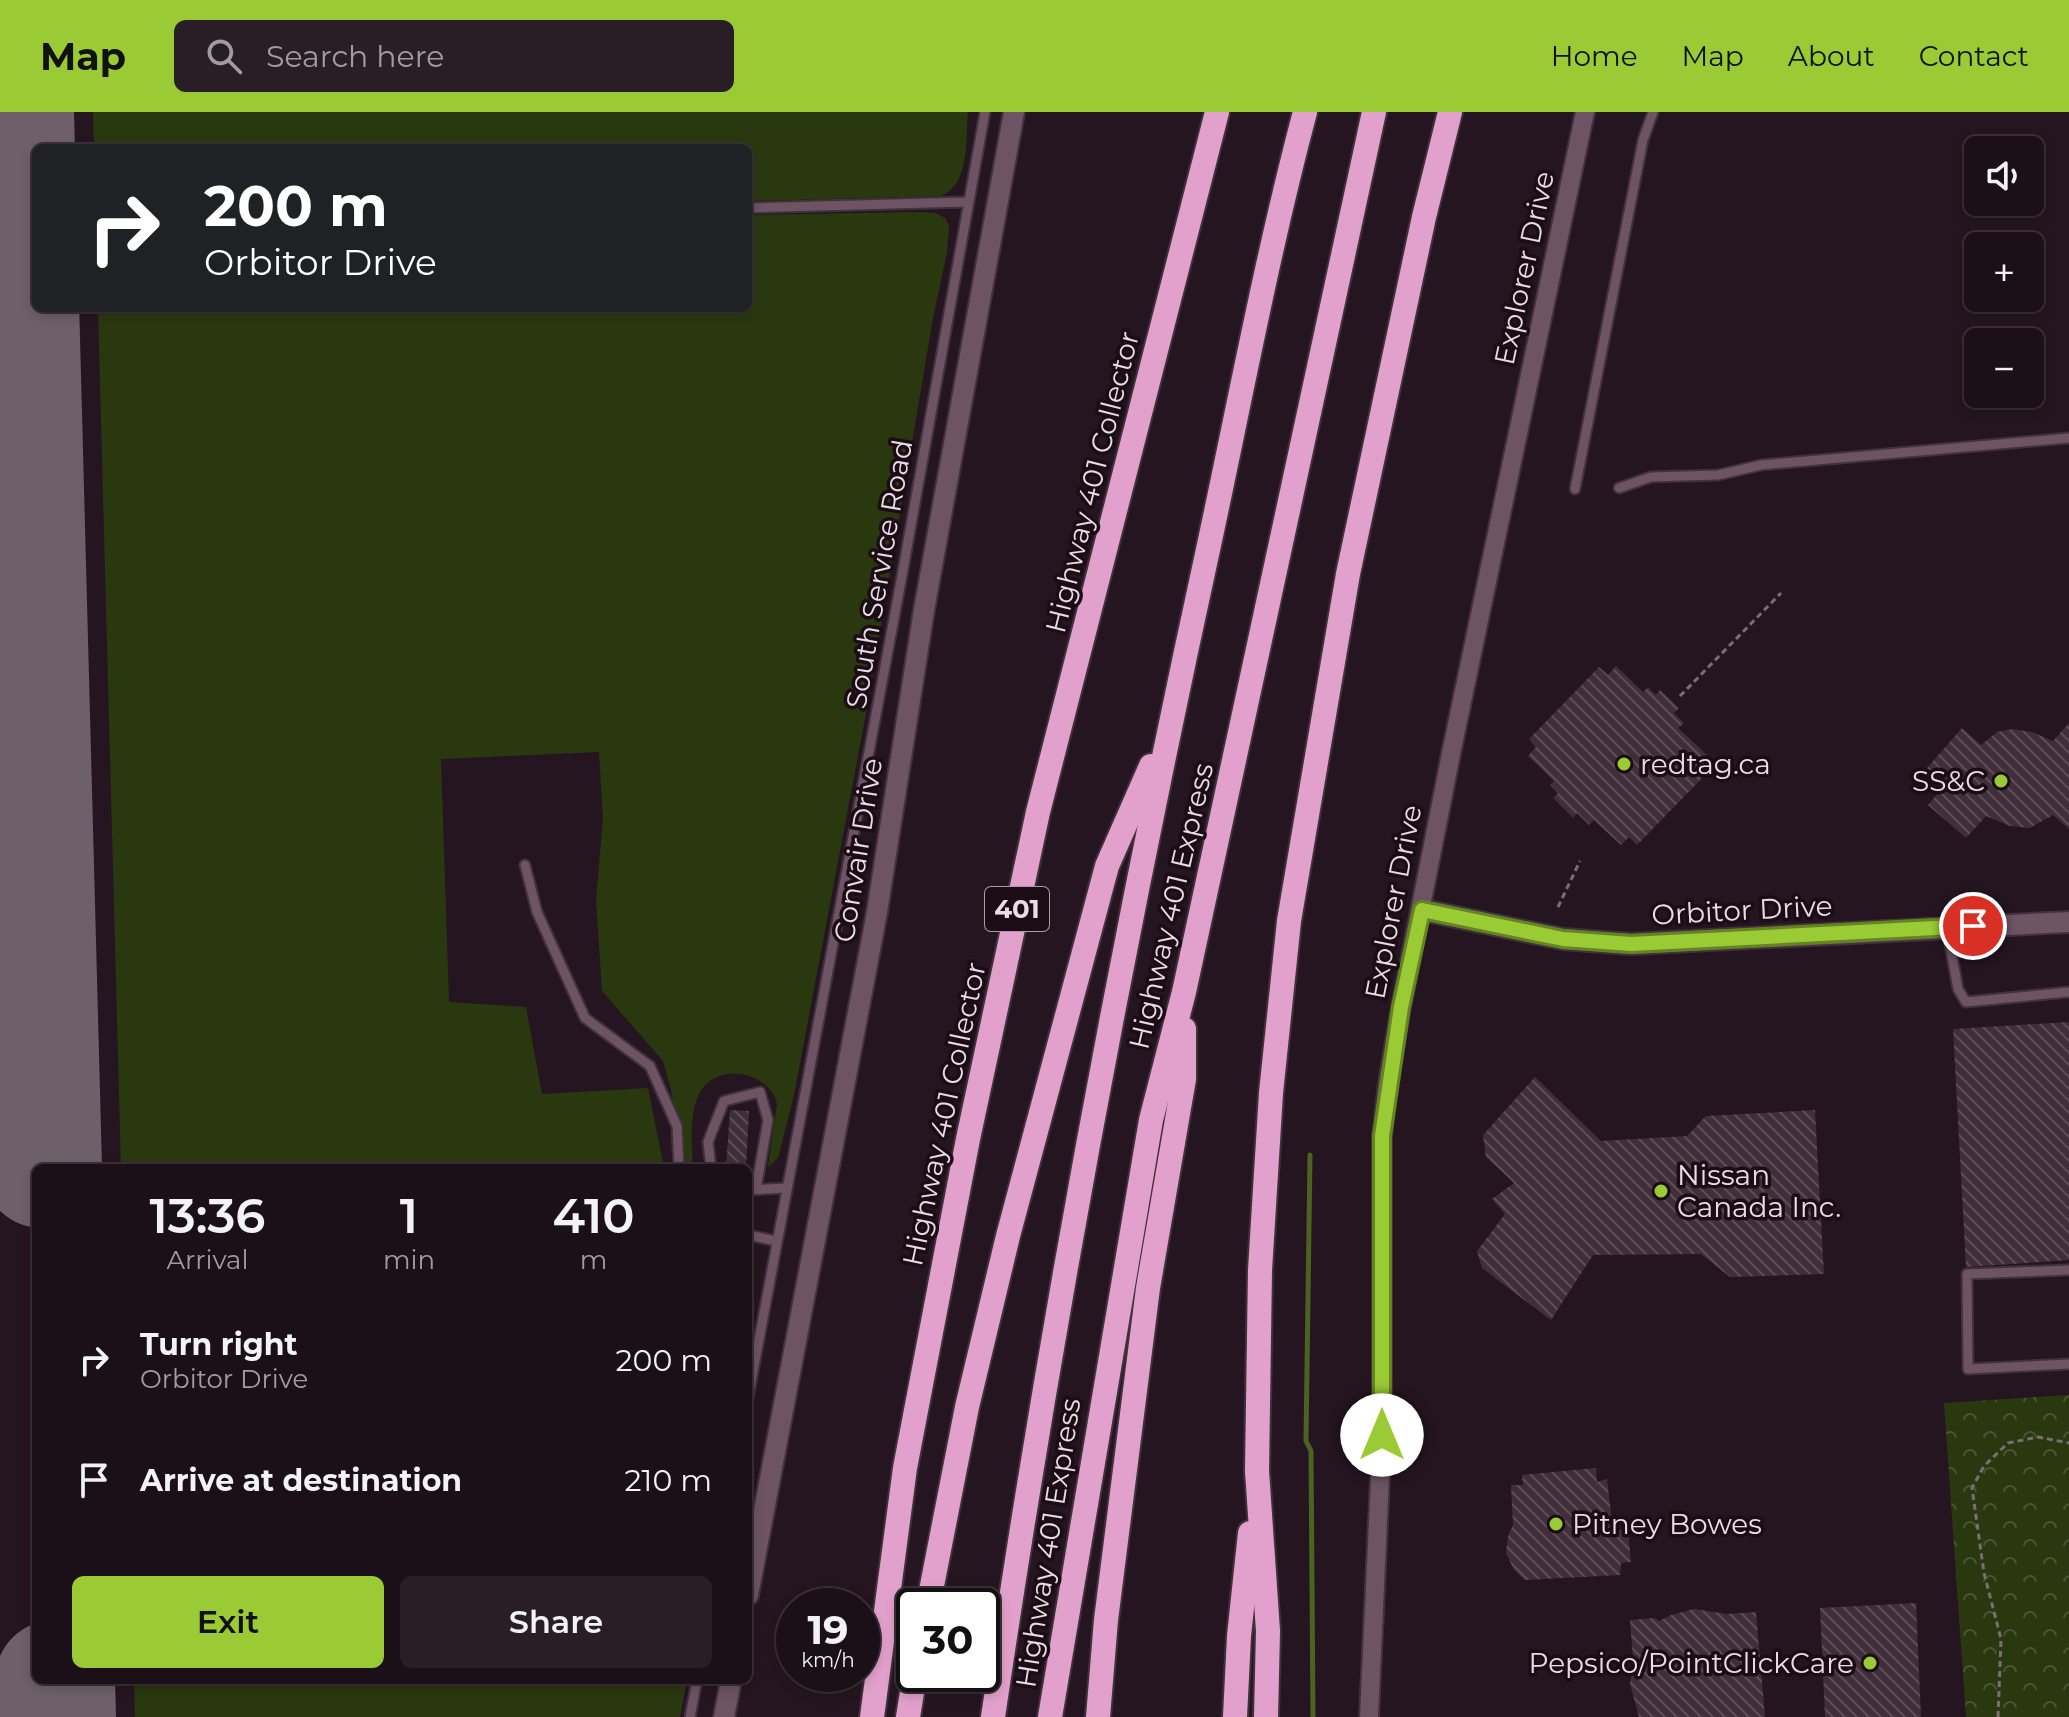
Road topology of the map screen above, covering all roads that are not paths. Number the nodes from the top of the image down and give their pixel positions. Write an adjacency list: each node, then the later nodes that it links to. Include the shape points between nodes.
1 (985, 112): 9 (lane, South Service Road)
2 (1014, 112): 33 (street, Convair Drive, via 924,610 874,927)
3 (1217, 112): 40 (highway, Highway 401 Collector / 401, via 1038,812 905,1468)
4 (1305, 112): 14 (highway, Highway 401 Express)
5 (1374, 112): 19 (highway, Highway 401 Express)
6 (1450, 112): 32 (highway, via 1348,574 1289,921 1261,1256)
7 (1585, 112): 16 (street, Explorer Drive)
8 (1653, 112): 13 (lane)
9 (967, 202): 10 (lane); 23 (lane, South Service Road)
10 (752, 208)
11 (2069, 438): 12 (lane, via 1761,465 1718,475 1651,477)
12 (1619, 488)
13 (1575, 489)
14 (1170, 724): 34 (highway, via 1107,866 998,1278); 42 (highway, Highway 401 Express, via 1075,1205)
15 (525, 865): 21 (lane, via 537,912 585,1018 650,1066 677,1126)
16 (1422, 910): 18 (street, Orbitor Drive, via 1563,939 1631,944); 47 (street, Explorer Drive, via 1382,1136 1382,1435)
17 (2069, 922): 18 (street, Orbitor Drive)
18 (1947, 927): 20 (lane, via 1958,989 1966,1002)
19 (1184, 992): 43 (highway, Highway 401 Express, via 1149,1135); 44 (highway, via 1184,1079 1148,1288)
20 (2069, 992)
21 (679, 1164)
22 (711, 1164): 24 (lane, via 708,1142 724,1101 760,1092 768,1120)
23 (786, 1188): 24 (lane); 26 (lane, South Service Road)
24 (752, 1189)
25 (752, 1236): 26 (lane)
26 (776, 1241): 29 (lane, South Service Road)
27 (2069, 1270): 30 (lane, via 1967,1274 1968,1369)
28 (752, 1328): 29 (lane)
29 (760, 1329): 31 (lane, South Service Road)
30 (2069, 1364)
31 (752, 1375)
32 (1257, 1471): 45 (highway); 46 (highway, via 1268,1631)
33 (752, 1574)
34 (932, 1588)
35 (696, 1684): 38 (lane)
36 (730, 1684): 39 (street)
37 (912, 1692): 41 (highway)
38 (690, 1717)
39 (724, 1717)
40 (872, 1717)
41 (908, 1717)
42 (993, 1717)
43 (1050, 1717)
44 (1098, 1717)
45 (1235, 1717)
46 (1266, 1717)
47 (1369, 1717)

